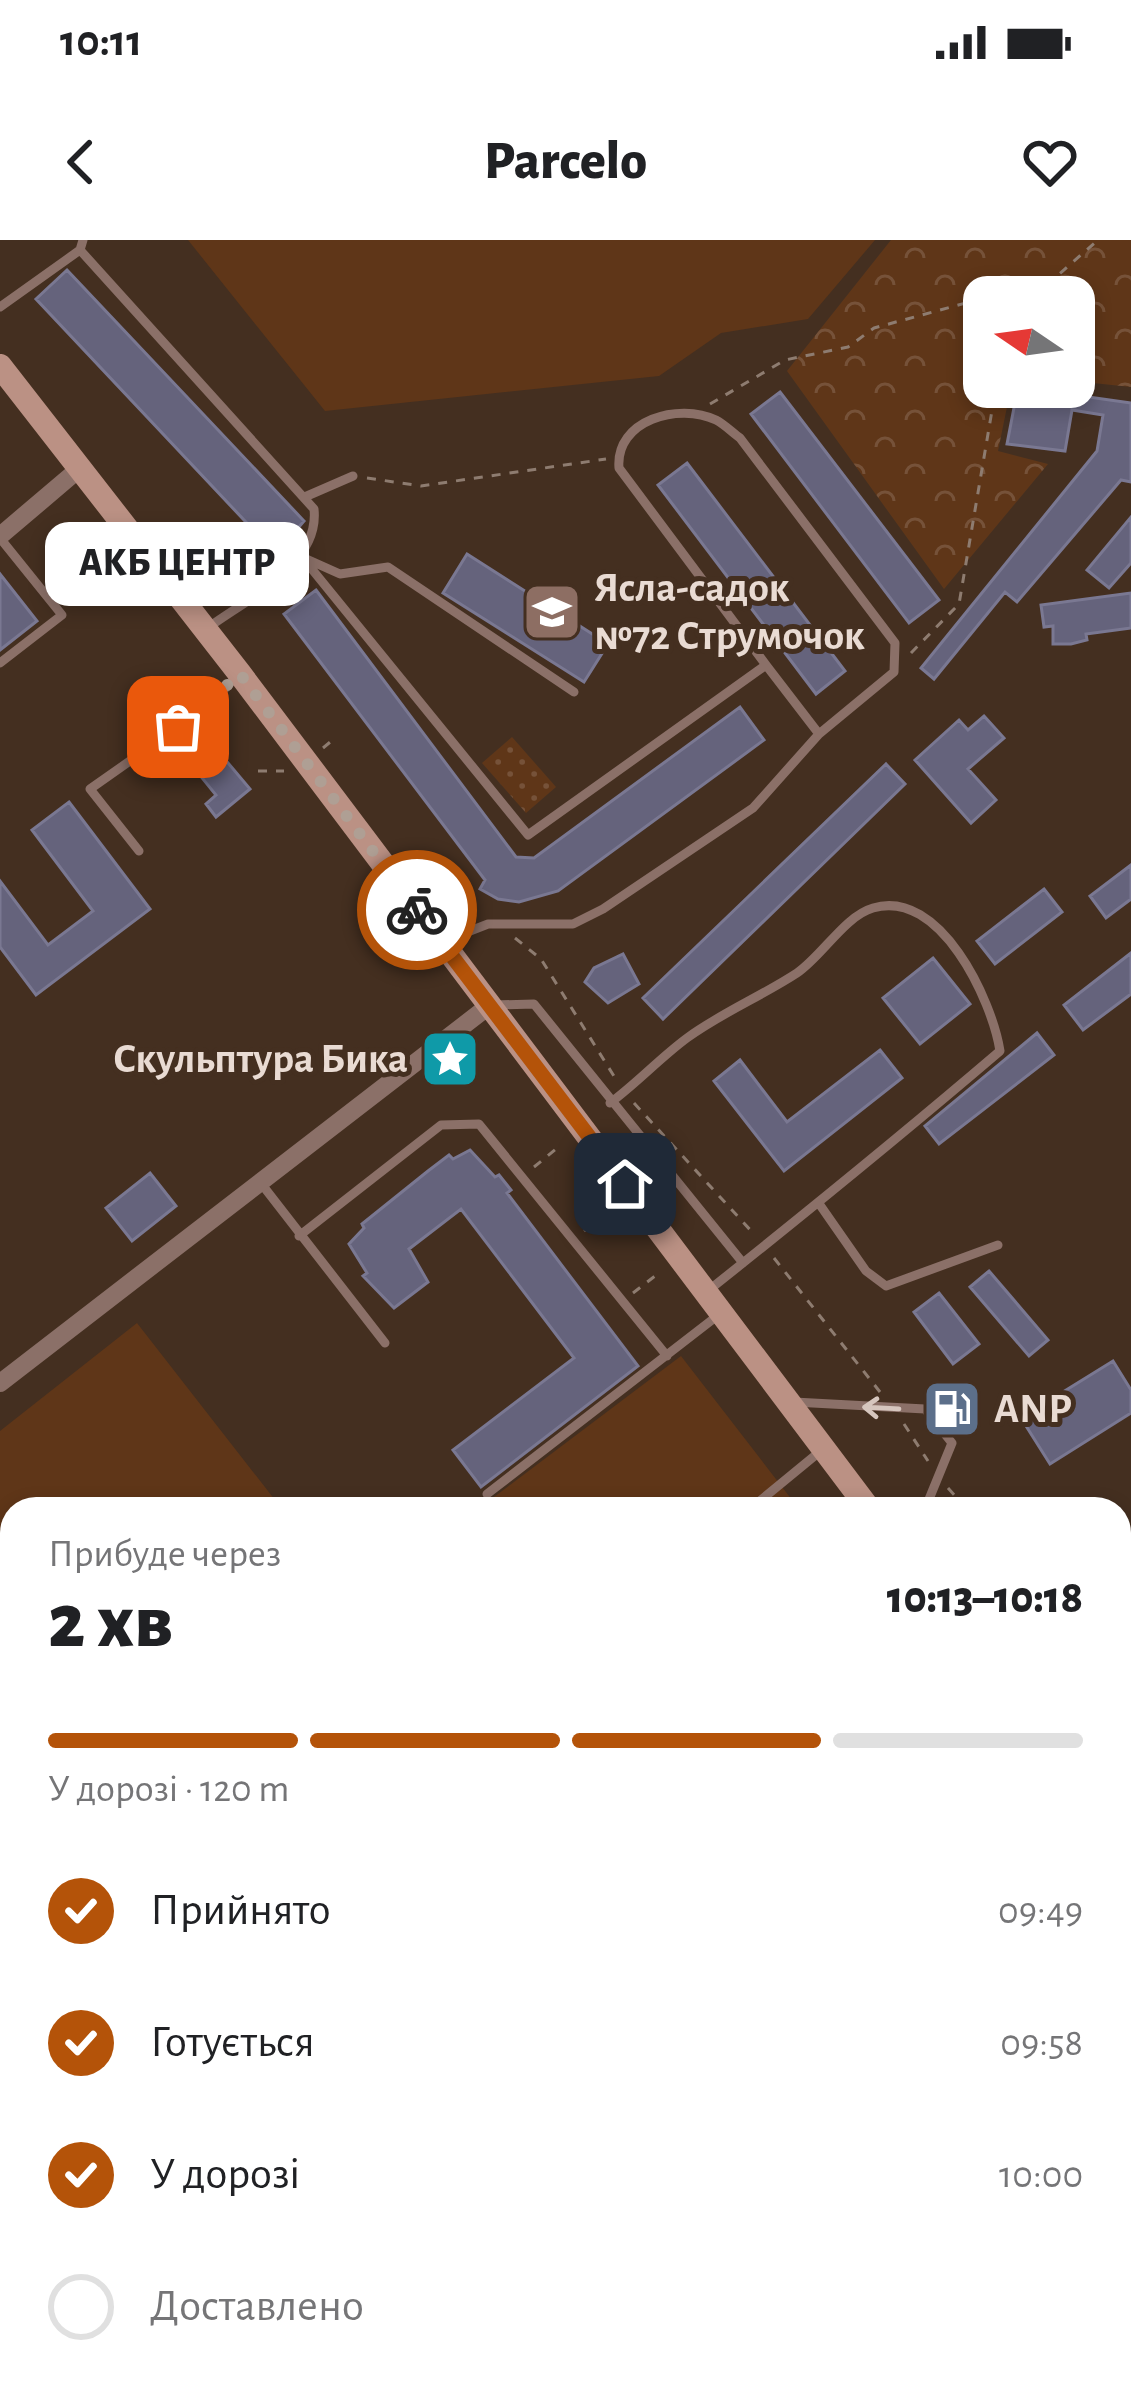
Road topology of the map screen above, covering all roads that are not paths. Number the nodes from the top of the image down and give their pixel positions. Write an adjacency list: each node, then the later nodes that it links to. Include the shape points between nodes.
1 (81, 245): 2 (lane); 6 (lane)
2 (0, 307)
3 (0, 366): 4 (main road)
4 (80, 468): 7 (street); 9 (main road)
5 (353, 476): 6 (lane)
6 (307, 496): 8 (lane, via 316,526)
7 (0, 537): 10 (lane, via 62,615)
8 (302, 556): 9 (lane); 11 (lane, via 528,835); 13 (lane, via 340,574 388,567)
9 (206, 628): 12 (main road)
10 (0, 663)
11 (766, 665): 14 (lane); 14 (lane, via 618,460 632,430 654,416 715,419 740,438 895,644 893,672)
12 (240, 674): 15 (lane, via 90,789); 16 (main road)
13 (574, 692)
14 (819, 734): 16 (lane, via 753,808 603,909 573,924 488,924)
15 (139, 851)
16 (442, 943): 17 (main road)
17 (490, 1005): 18 (lane, via 534,1004); 19 (street); 24 (main road)
18 (610, 1103): 20 (lane, via 689,1036 800,971 868,908 893,904 931,923 972,970 994,1011 1000,1051); 23 (lane)
19 (260, 1182): 21 (lane); 27 (street)
20 (820, 1205): 22 (lane, via 866,1271 886,1286); 23 (lane)
21 (298, 1236): 25 (lane); 26 (lane, via 441,1125 479,1124)
22 (998, 1245)
23 (743, 1263): 24 (lane)
24 (713, 1303): 26 (lane); 28 (main road)
25 (385, 1343)
26 (667, 1356): 30 (lane)
27 (0, 1383)
28 (788, 1402): 29 (main road); 33 (lane, one-way to 28, via 952,1443 925,1408)
29 (823, 1449): 31 (lane); 32 (main road)
30 (487, 1494)
31 (765, 1497)
32 (860, 1497)
33 (930, 1497)

